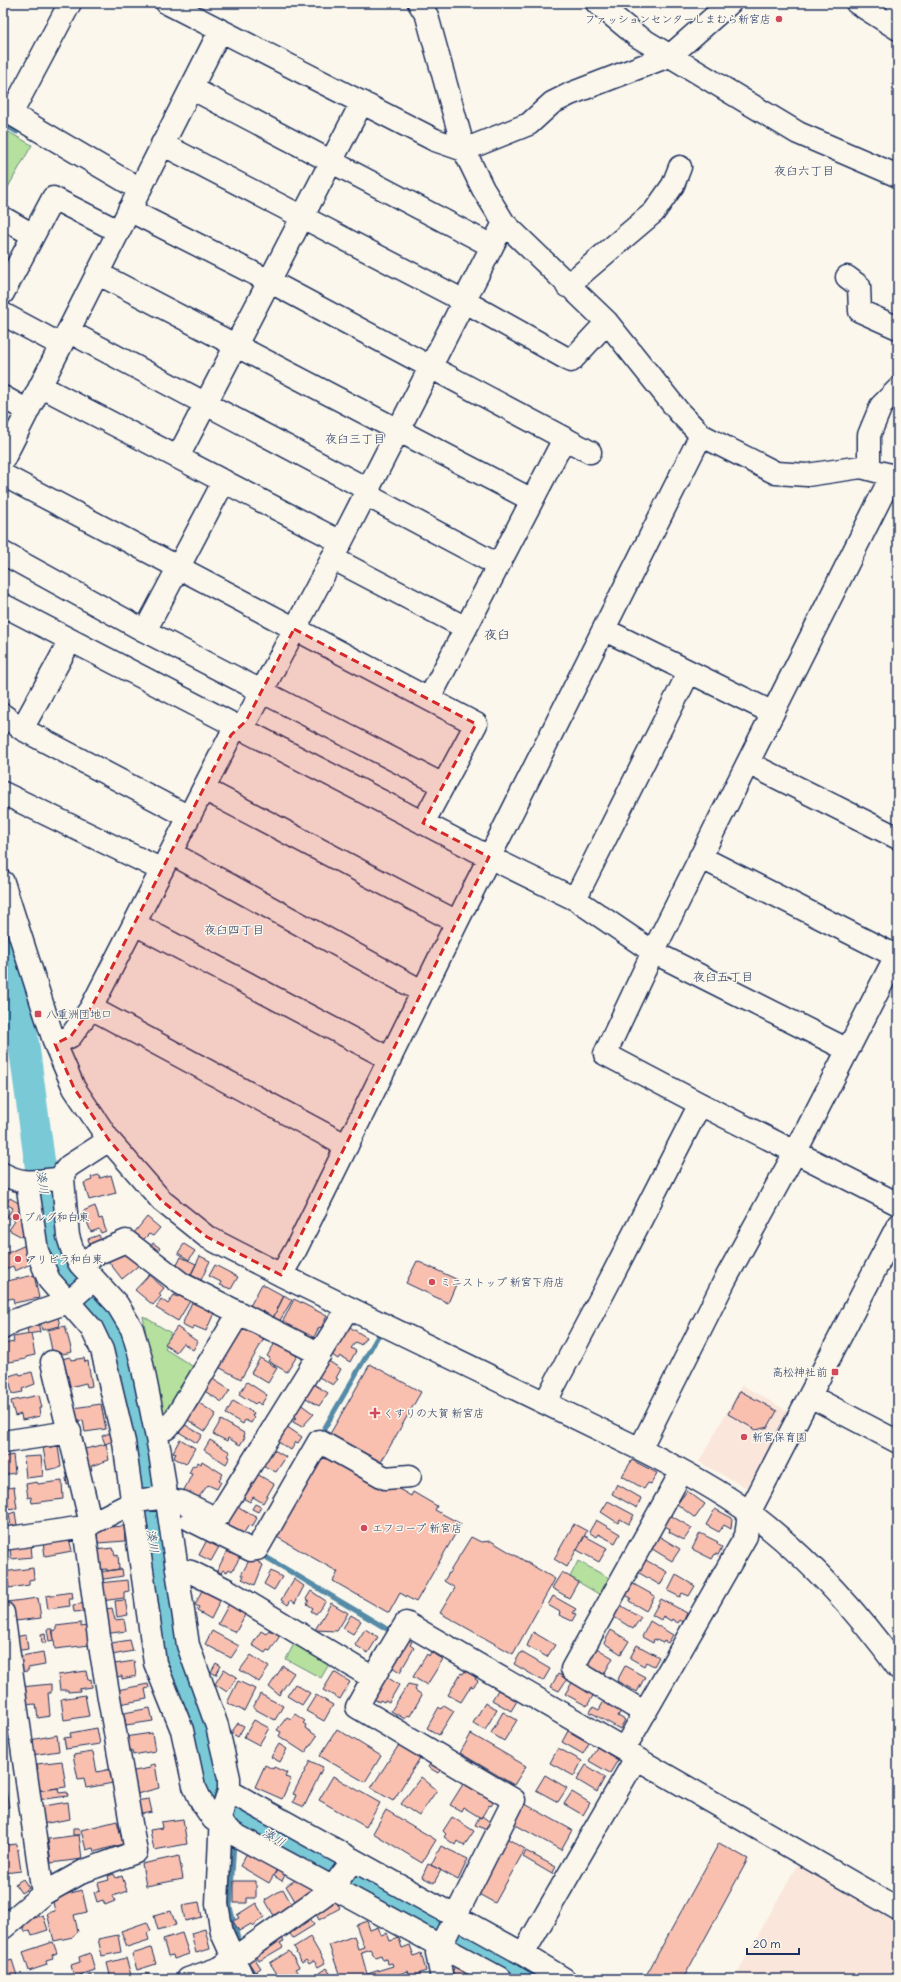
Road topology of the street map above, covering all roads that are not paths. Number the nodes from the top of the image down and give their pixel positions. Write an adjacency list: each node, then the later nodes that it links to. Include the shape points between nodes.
1 (70, 3): 12 (street)
2 (167, 3): 8 (street)
3 (419, 3): 14 (street, via 427,16)
4 (596, 3): 9 (street, via 637,36)
5 (730, 3): 9 (street)
6 (857, 3): 7 (street)
7 (898, 29)
8 (220, 31): 10 (street); 11 (street)
9 (671, 55): 14 (street, via 570,94 552,103 529,124); 17 (street, via 798,133)
10 (191, 88): 13 (street); 15 (street)
11 (362, 102): 14 (street, via 435,140); 15 (street)
12 (7, 111): 18 (street)
13 (162, 144): 18 (street); 20 (street)
14 (464, 150): 22 (street, via 483,189)
15 (331, 162): 20 (street); 25 (street)
16 (680, 167): 29 (street, via 673,185 654,212)
17 (898, 176)
18 (139, 189): 19 (street)
19 (129, 210): 23 (street); 28 (street)
20 (302, 217): 28 (street); 31 (street)
21 (3, 218): 24 (street)
22 (504, 223): 25 (street); 29 (street)
23 (118, 231): 24 (street, via 54,198); 26 (street)
24 (33, 235): 30 (street)
25 (492, 246): 31 (street)
26 (97, 273): 35 (street); 36 (street)
27 (847, 277): 34 (street, via 859,286 860,311)
28 (269, 281): 36 (street); 37 (street)
29 (568, 286): 33 (street)
30 (3, 293)
31 (464, 301): 33 (street, via 571,361); 37 (street)
32 (3, 314): 35 (street)
33 (607, 322): 44 (street, via 679,412)
34 (898, 328)
35 (64, 338): 38 (street); 41 (street)
36 (235, 345): 41 (street); 43 (street)
37 (430, 367): 43 (street); 45 (street)
38 (40, 386): 42 (street); 47 (street)
39 (898, 389): 49 (street, via 881,406 869,434)
40 (3, 397): 42 (street)
41 (207, 404): 47 (street); 53 (street)
42 (28, 410): 48 (street)
43 (397, 429): 53 (street); 54 (street)
44 (702, 435): 49 (street, via 776,473 807,475 861,466); 62 (street)
45 (564, 439): 46 (street); 54 (street)
46 (590, 452)
47 (178, 457): 52 (street)
48 (3, 460)
49 (869, 469): 51 (street)
50 (3, 474): 58 (street)
51 (895, 476): 68 (street)
52 (224, 481): 55 (street); 58 (street)
53 (367, 488): 55 (street); 57 (street, via 374,498)
54 (532, 500): 57 (street)
55 (336, 550): 60 (street); 61 (street)
56 (3, 553): 63 (street)
57 (498, 565): 60 (street)
58 (178, 568): 61 (street); 63 (street)
59 (3, 605): 64 (street)
60 (466, 628): 67 (street)
61 (294, 629): 66 (street); 67 (street)
62 (605, 630): 65 (street); 79 (street)
63 (145, 631): 66 (street)
64 (70, 641): 70 (street); 71 (street)
65 (689, 672): 68 (street); 83 (street)
66 (262, 690): 70 (street, via 246,721); 73 (street)
67 (429, 699): 73 (street, via 476,724)
68 (773, 713): 72 (street)
69 (3, 714): 71 (street)
70 (238, 728): 74 (street, via 231,736); 77 (street)
71 (22, 729): 76 (street)
72 (748, 763): 78 (street); 80 (street)
73 (443, 785): 77 (street)
74 (204, 789): 76 (street); 84 (street)
75 (3, 793): 81 (street)
76 (189, 817): 81 (street)
77 (423, 823): 79 (street)
78 (898, 838)
79 (489, 857): 83 (street); 84 (street)
80 (700, 858): 86 (street); 87 (street)
81 (167, 861): 85 (street); 88 (street)
82 (3, 882): 90 (street)
83 (575, 899): 86 (street)
84 (457, 922): 88 (street)
85 (135, 924): 89 (street); 92 (street)
86 (653, 952): 91 (street); 93 (street, via 605,1054)
87 (897, 954): 91 (street)
88 (423, 992): 92 (street)
89 (91, 1008): 90 (street, via 71,1036); 95 (street)
90 (55, 1044): 94 (street, via 74,1088)
91 (848, 1050): 96 (street)
92 (390, 1059): 95 (street)
93 (700, 1104): 96 (street); 111 (street)
94 (109, 1140): 98 (street, via 69,1166); 103 (street, via 162,1201 207,1237)
95 (347, 1146): 103 (street)
96 (796, 1151): 100 (street); 116 (street, via 725,1280)
97 (3, 1174): 99 (street, via 16,1181)
98 (59, 1179): 99 (street); 102 (street, via 68,1236 73,1252)
99 (30, 1182): 104 (street, via 37,1251 49,1280)
100 (898, 1204)
101 (898, 1225): 110 (street)
102 (87, 1271): 104 (street); 106 (street, via 96,1254 126,1241 182,1284); 113 (street, via 116,1304 132,1329 141,1359)
103 (281, 1275): 105 (street)
104 (68, 1302): 107 (street, via 13,1321); 120 (street, via 92,1329 102,1350 124,1442)
105 (348, 1308): 108 (street); 111 (street)
106 (239, 1313): 108 (street); 113 (street, via 175,1419 167,1428)
107 (3, 1328)
108 (320, 1354): 119 (street, via 220,1514 215,1518 182,1502)
109 (52, 1362): 112 (street)
110 (810, 1396): 115 (street); 121 (street)
111 (545, 1403): 116 (street)
112 (70, 1432): 114 (street); 122 (street)
113 (156, 1433): 119 (street)
114 (3, 1442)
115 (898, 1442)
116 (640, 1449): 117 (street)
117 (682, 1471): 121 (street); 128 (street, via 572,1668)
118 (410, 1476): 119 (street, via 384,1478 319,1441 254,1549 185,1517)
119 (167, 1500): 120 (street, via 159,1498); 124 (street)
120 (132, 1503): 122 (street); 131 (street, via 155,1663 182,1730 194,1786 212,1819)
121 (749, 1513): 126 (street, via 798,1552 843,1597); 128 (street, via 746,1536)
122 (87, 1526): 123 (street); 133 (street, via 101,1652 136,1852 84,1871)
123 (3, 1539)
124 (177, 1569): 127 (street, via 191,1572 227,1590); 130 (street, via 188,1645 217,1726 228,1778)
125 (3, 1613): 133 (street)
126 (898, 1668)
127 (373, 1678): 129 (street, via 406,1623); 135 (street, via 357,1707 514,1800)
128 (645, 1713): 129 (street)
129 (630, 1753): 134 (street); 138 (street)
130 (228, 1791): 131 (street); 132 (street, via 258,1805)
131 (220, 1824): 132 (street, via 234,1834); 139 (street, via 217,1904 222,1933)
132 (342, 1874): 135 (street); 137 (street); 139 (street)
133 (43, 1894): 136 (street)
134 (898, 1909)
135 (455, 1918): 137 (street); 138 (street)
136 (3, 1928)
137 (440, 1946): 143 (street, via 437,1953); 144 (street)
138 (523, 1954): 140 (street)
139 (232, 1958): 141 (street, via 220,1968); 142 (street)
140 (538, 1972): 145 (street)
141 (188, 1979)
142 (243, 1979)
143 (442, 1979)
144 (501, 1979)
145 (564, 1979)

